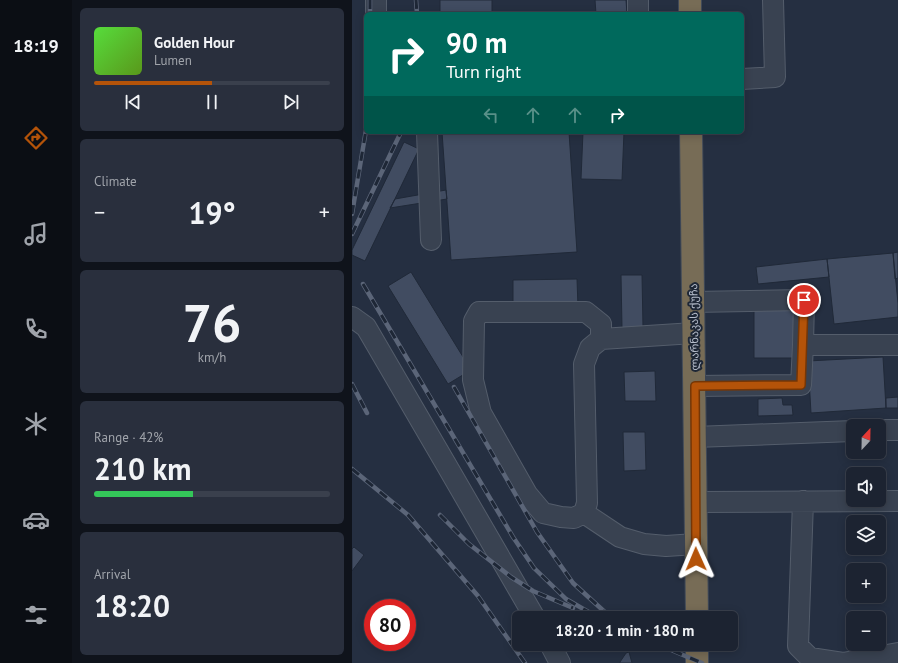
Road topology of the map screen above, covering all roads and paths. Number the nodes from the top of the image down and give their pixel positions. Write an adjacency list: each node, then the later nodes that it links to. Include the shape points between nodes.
1 (376, 0): 5 (street)
2 (638, 0): 6 (street)
3 (690, 0): 7 (highway)
4 (773, 0): 8 (street, via 775,77)
5 (376, 12)
6 (638, 12)
7 (690, 12)
8 (744, 79)
9 (427, 134): 11 (street)
10 (692, 134): 12 (highway, ლარნაკას ქუჩა)
11 (431, 240)
12 (694, 302): 14 (highway, ლარნაკას ქუჩა); 17 (street, via 804,300)
13 (352, 317): 28 (street, via 366,327)
14 (694, 333): 15 (street); 18 (highway, ლარნაკას ქუჩა)
15 (601, 339): 26 (street, via 590,348 584,364 587,503); 26 (street, via 601,324 586,312 479,312 474,321 473,380 482,413 526,494 543,513 574,518)
16 (898, 344): 17 (street)
17 (803, 345): 18 (street, via 801,385)
18 (695, 386): 22 (highway, ლარნაკას ქუჩა)
19 (886, 430): 20 (street)
20 (898, 430)
21 (846, 431): 22 (street)
22 (695, 436): 25 (highway, ლარნაკას ქუჩა)
23 (803, 501): 24 (street); 25 (street); 32 (street, via 798,646 810,658 843,663)
24 (898, 501)
25 (696, 502): 27 (highway, ლარნაკას ქუჩა)
26 (584, 513): 27 (street, via 620,537 644,544)
27 (696, 544): 29 (highway, ლარნაკას ქუჩა)
28 (531, 611)
29 (697, 611)
30 (554, 651): 33 (street)
31 (697, 651): 34 (highway)
32 (898, 653)
33 (560, 663)
34 (697, 663)

